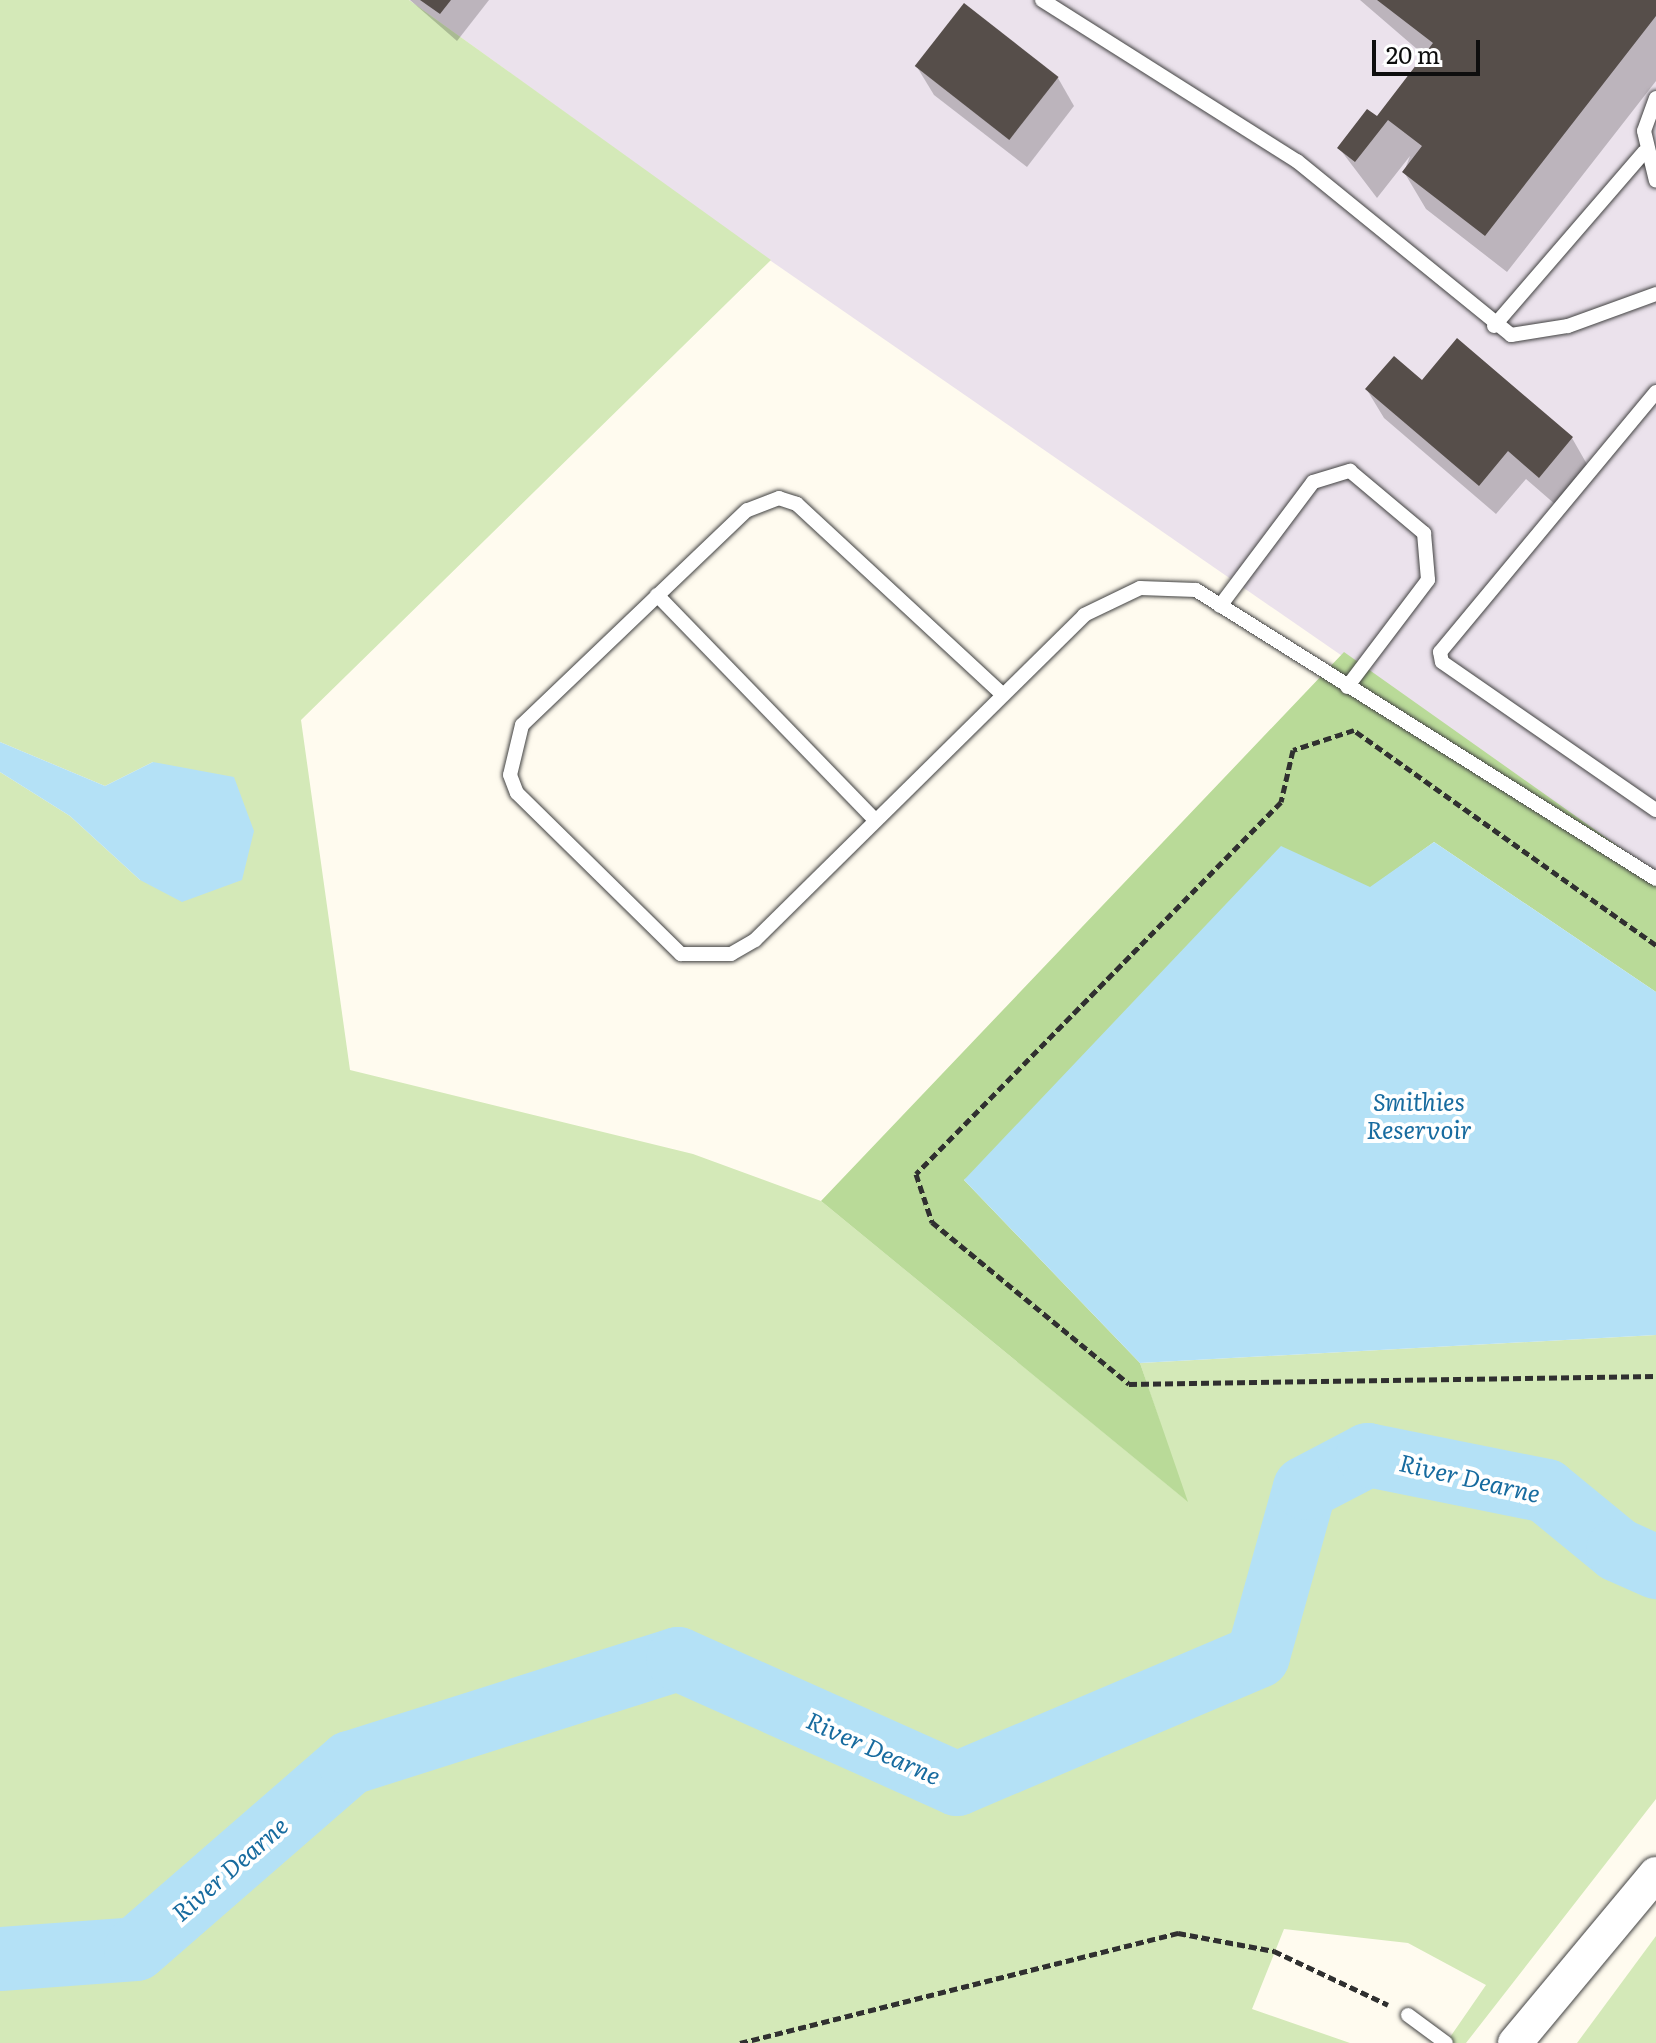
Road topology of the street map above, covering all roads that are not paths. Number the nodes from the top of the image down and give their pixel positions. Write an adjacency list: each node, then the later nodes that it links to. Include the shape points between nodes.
1 (1042, 0): 6 (lane, via 1297,161)
2 (1656, 98): 3 (lane)
3 (1644, 152): 4 (lane); 6 (lane)
4 (1656, 181)
5 (1656, 294): 6 (lane, via 1528,337)
6 (1494, 326)
7 (1656, 392): 12 (lane, via 1440,652 1442,662)
8 (657, 595): 11 (lane, via 747,510 790,500); 13 (lane); 13 (lane, via 522,725 509,758 517,793 652,929 681,954 705,958 755,940)
9 (1220, 606): 10 (lane); 10 (lane, via 1313,482 1350,471 1424,533 1428,580); 11 (lane, via 1196,590 1140,588 1084,615)
10 (1347, 687): 14 (lane)
11 (1002, 694): 13 (lane)
12 (1656, 810)
13 (873, 818)
14 (1656, 879)
15 (1656, 1874): 18 (street)
16 (1408, 2015): 17 (lane)
17 (1446, 2043)
18 (1515, 2043)

